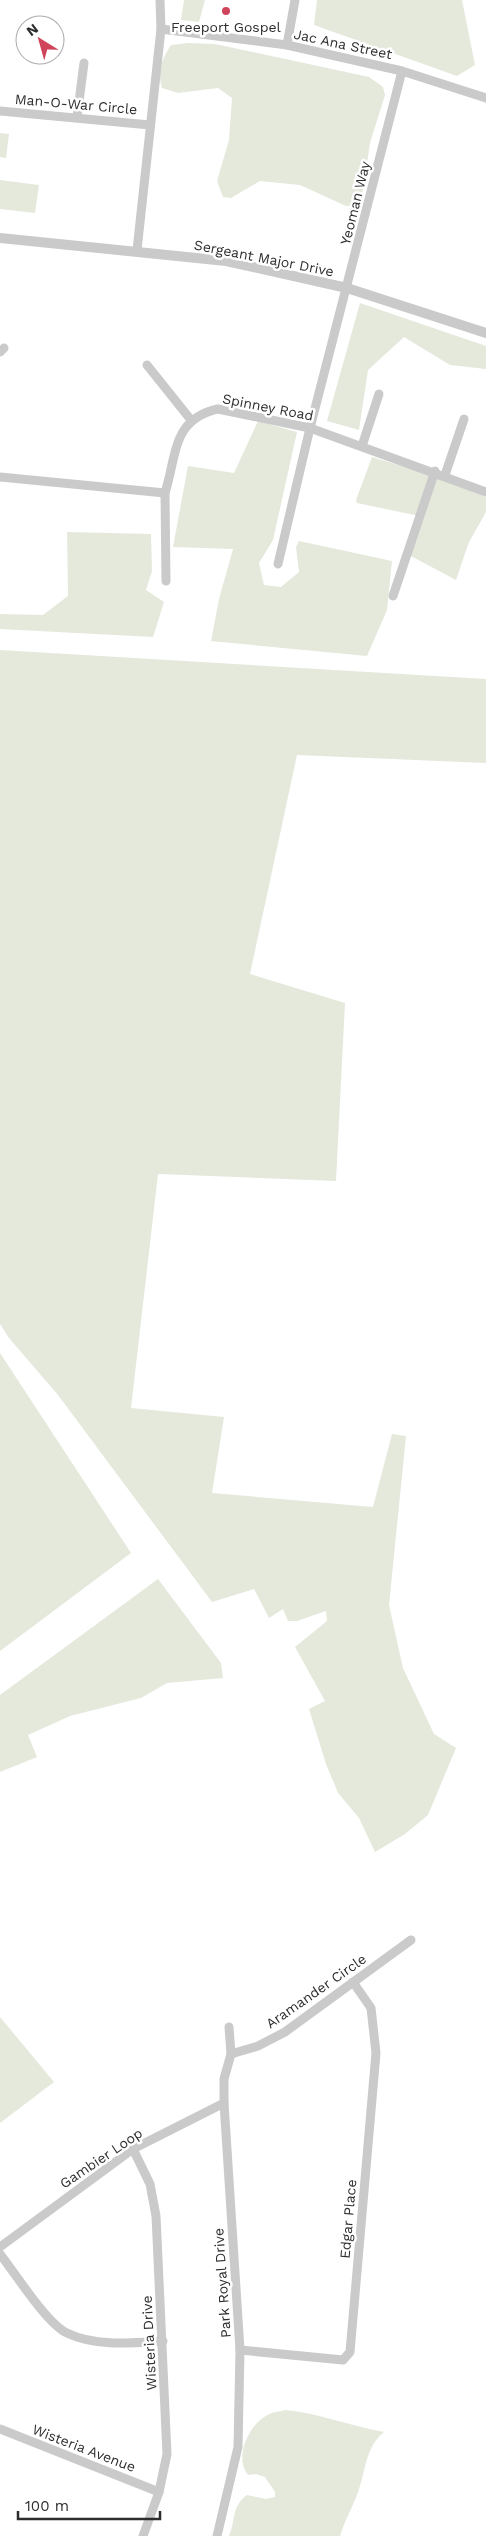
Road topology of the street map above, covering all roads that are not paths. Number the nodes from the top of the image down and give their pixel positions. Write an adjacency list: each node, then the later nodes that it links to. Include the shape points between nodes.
1 (160, 0): 3 (street, Man-O-War Circle)
2 (295, 0): 4 (street)
3 (161, 29): 4 (street, Jac Ana Street); 10 (street, Man-O-War Circle)
4 (287, 45): 6 (street, Jac Ana Street)
5 (84, 63): 9 (street)
6 (402, 71): 7 (street, Jac Ana Street); 13 (street, Yeoman Way)
7 (486, 98)
8 (0, 111): 9 (street, Man-O-War Circle)
9 (77, 118): 10 (street, Man-O-War Circle)
10 (150, 125): 12 (street, Man-O-War Circle)
11 (0, 238): 12 (street, Sergeant Major Drive)
12 (137, 250): 13 (street, Sergeant Major Drive, via 226,261)
13 (347, 288): 14 (street, Sergeant Major Drive); 19 (street, Yeoman Way)
14 (486, 334)
15 (147, 365): 18 (street)
16 (379, 394): 20 (street)
17 (464, 419): 22 (street)
18 (191, 420): 19 (street, Spinney Road, via 204,412 218,409); 25 (street, via 180,433)
19 (310, 428): 20 (street, Spinney Road); 26 (street, Yeoman Way)
20 (362, 446): 21 (street, Spinney Road)
21 (435, 471): 22 (street, Spinney Road); 28 (street)
22 (445, 475): 24 (street, Spinney Road)
23 (0, 477): 25 (street)
24 (486, 492)
25 (164, 493): 27 (street)
26 (278, 564)
27 (166, 581)
28 (393, 596)
29 (411, 1940): 30 (street, Aramander Circle)
30 (353, 1982): 32 (street, Aramander Circle, via 285,2032 258,2046); 38 (street, Edgar Place, via 371,2008 376,2053 350,2352 343,2360)
31 (230, 2027): 32 (street, Park Royal Drive)
32 (231, 2054): 33 (street, Park Royal Drive, via 224,2079)
33 (224, 2103): 34 (street, Gambier Loop); 38 (street, Park Royal Drive)
34 (133, 2150): 35 (street, Gambier Loop); 37 (street, Wisteria Drive, via 150,2184 156,2216)
35 (0, 2247)
36 (0, 2254): 37 (street, via 46,2314 66,2333 98,2342)
37 (163, 2341): 40 (street, Wisteria Drive, via 168,2454)
38 (240, 2350): 42 (street, Park Royal Drive, via 238,2447)
39 (0, 2429): 40 (street, Wisteria Avenue)
40 (159, 2492): 41 (street, Wisteria Drive)
41 (143, 2536)
42 (217, 2536)

